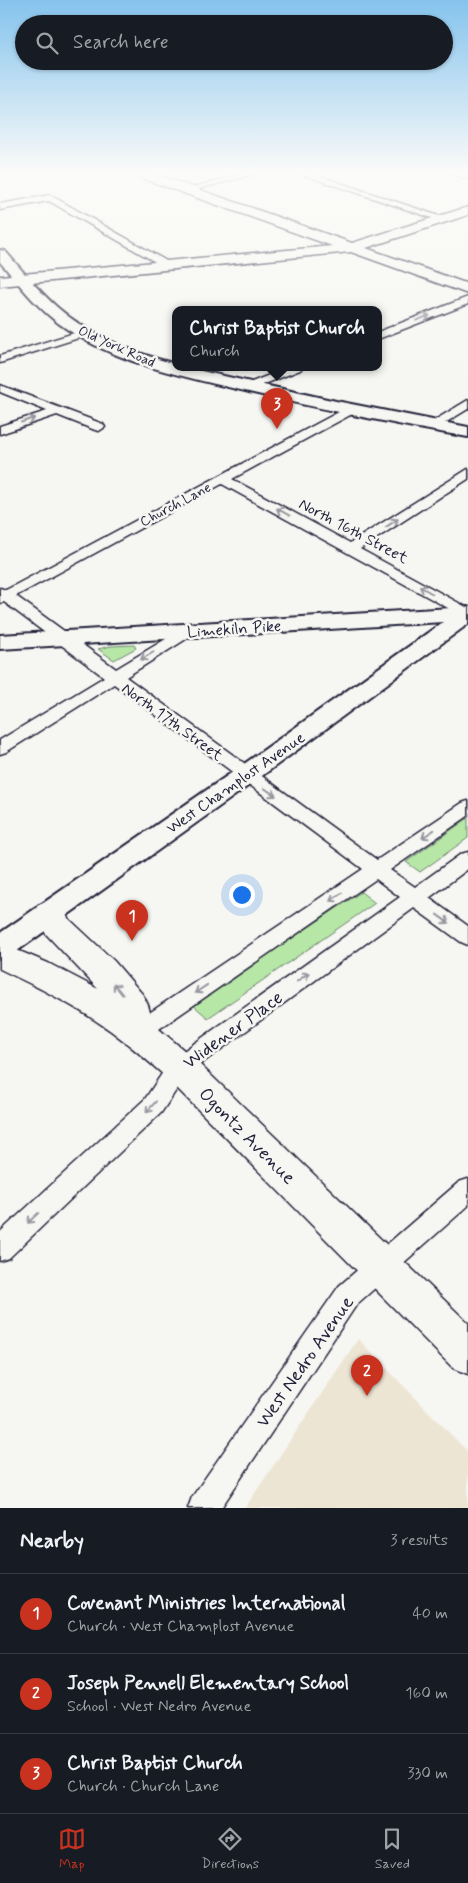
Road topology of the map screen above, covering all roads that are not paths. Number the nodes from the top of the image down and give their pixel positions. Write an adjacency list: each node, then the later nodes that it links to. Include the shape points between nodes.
1 (127, 242): 8 (street)
2 (318, 242): 7 (main road)
3 (337, 242): 5 (main road)
4 (370, 242): 5 (main road)
5 (352, 248): 7 (main road); 11 (main road)
6 (0, 254): 9 (street, Old York Road)
7 (261, 257): 8 (main road)
8 (167, 265): 9 (main road)
9 (22, 278): 10 (main road); 13 (street, Old York Road, via 58,316)
10 (0, 280)
11 (468, 289)
12 (468, 300): 14 (street, one-way to 12)
13 (84, 333): 15 (street); 16 (street, Old York Road, via 134,356)
14 (382, 334)
15 (0, 360)
16 (172, 368)
17 (185, 371): 19 (street, Old York Road)
18 (288, 371): 19 (street)
19 (248, 387): 22 (street, Old York Road)
20 (0, 388): 23 (street)
21 (468, 404): 24 (street)
22 (350, 410): 24 (street, Old York Road); 29 (street, Church Lane)
23 (56, 411): 25 (street); 26 (street, one-way to 23)
24 (431, 426): 27 (street, Old York Road)
25 (99, 428)
26 (0, 430)
27 (468, 432)
28 (468, 474): 30 (street, one-way to 28)
29 (222, 479): 30 (street, North 16th Street, one-way to 29); 31 (street, Church Lane)
30 (352, 549): 32 (street, North 16th Street, one-way to 30)
31 (2, 596): 34 (street, North 17th Street)
32 (468, 614): 33 (street, Limekiln Pike); 38 (street, West Champlost Avenue)
33 (189, 631): 34 (street, Limekiln Pike); 36 (street, one-way to 36)
34 (62, 638): 35 (street, Limekiln Pike); 36 (street, North 17th Street)
35 (0, 642)
36 (114, 677): 37 (street); 38 (street, North 17th Street)
37 (0, 748)
38 (246, 774): 41 (street, North 17th Street, one-way to 41); 43 (street, West Champlost Avenue)
39 (468, 807): 41 (street, one-way to 41)
40 (468, 859): 42 (street, Widener Place)
41 (376, 870): 42 (street, North 17th Street); 47 (street, one-way to 47)
42 (414, 898): 44 (street, North 17th Street, one-way to 44); 48 (street, Widener Place, one-way to 42)
43 (49, 912): 45 (street, West Champlost Avenue); 47 (main road, one-way to 43, via 131,1005 102,970 57,926)
44 (468, 937)
45 (0, 948)
46 (0, 955): 47 (main road, Ogontz Avenue, via 72,990)
47 (138, 1032): 48 (main road, Ogontz Avenue)
48 (179, 1067): 50 (street, Widener Place, one-way to 50, via 153,1106); 51 (main road, Ogontz Avenue)
49 (468, 1190): 51 (street, West Nedro Avenue)
50 (0, 1249)
51 (381, 1268): 52 (main road, Ogontz Avenue); 53 (street, West Nedro Avenue, via 348,1295)
52 (468, 1353)
53 (203, 1508)

